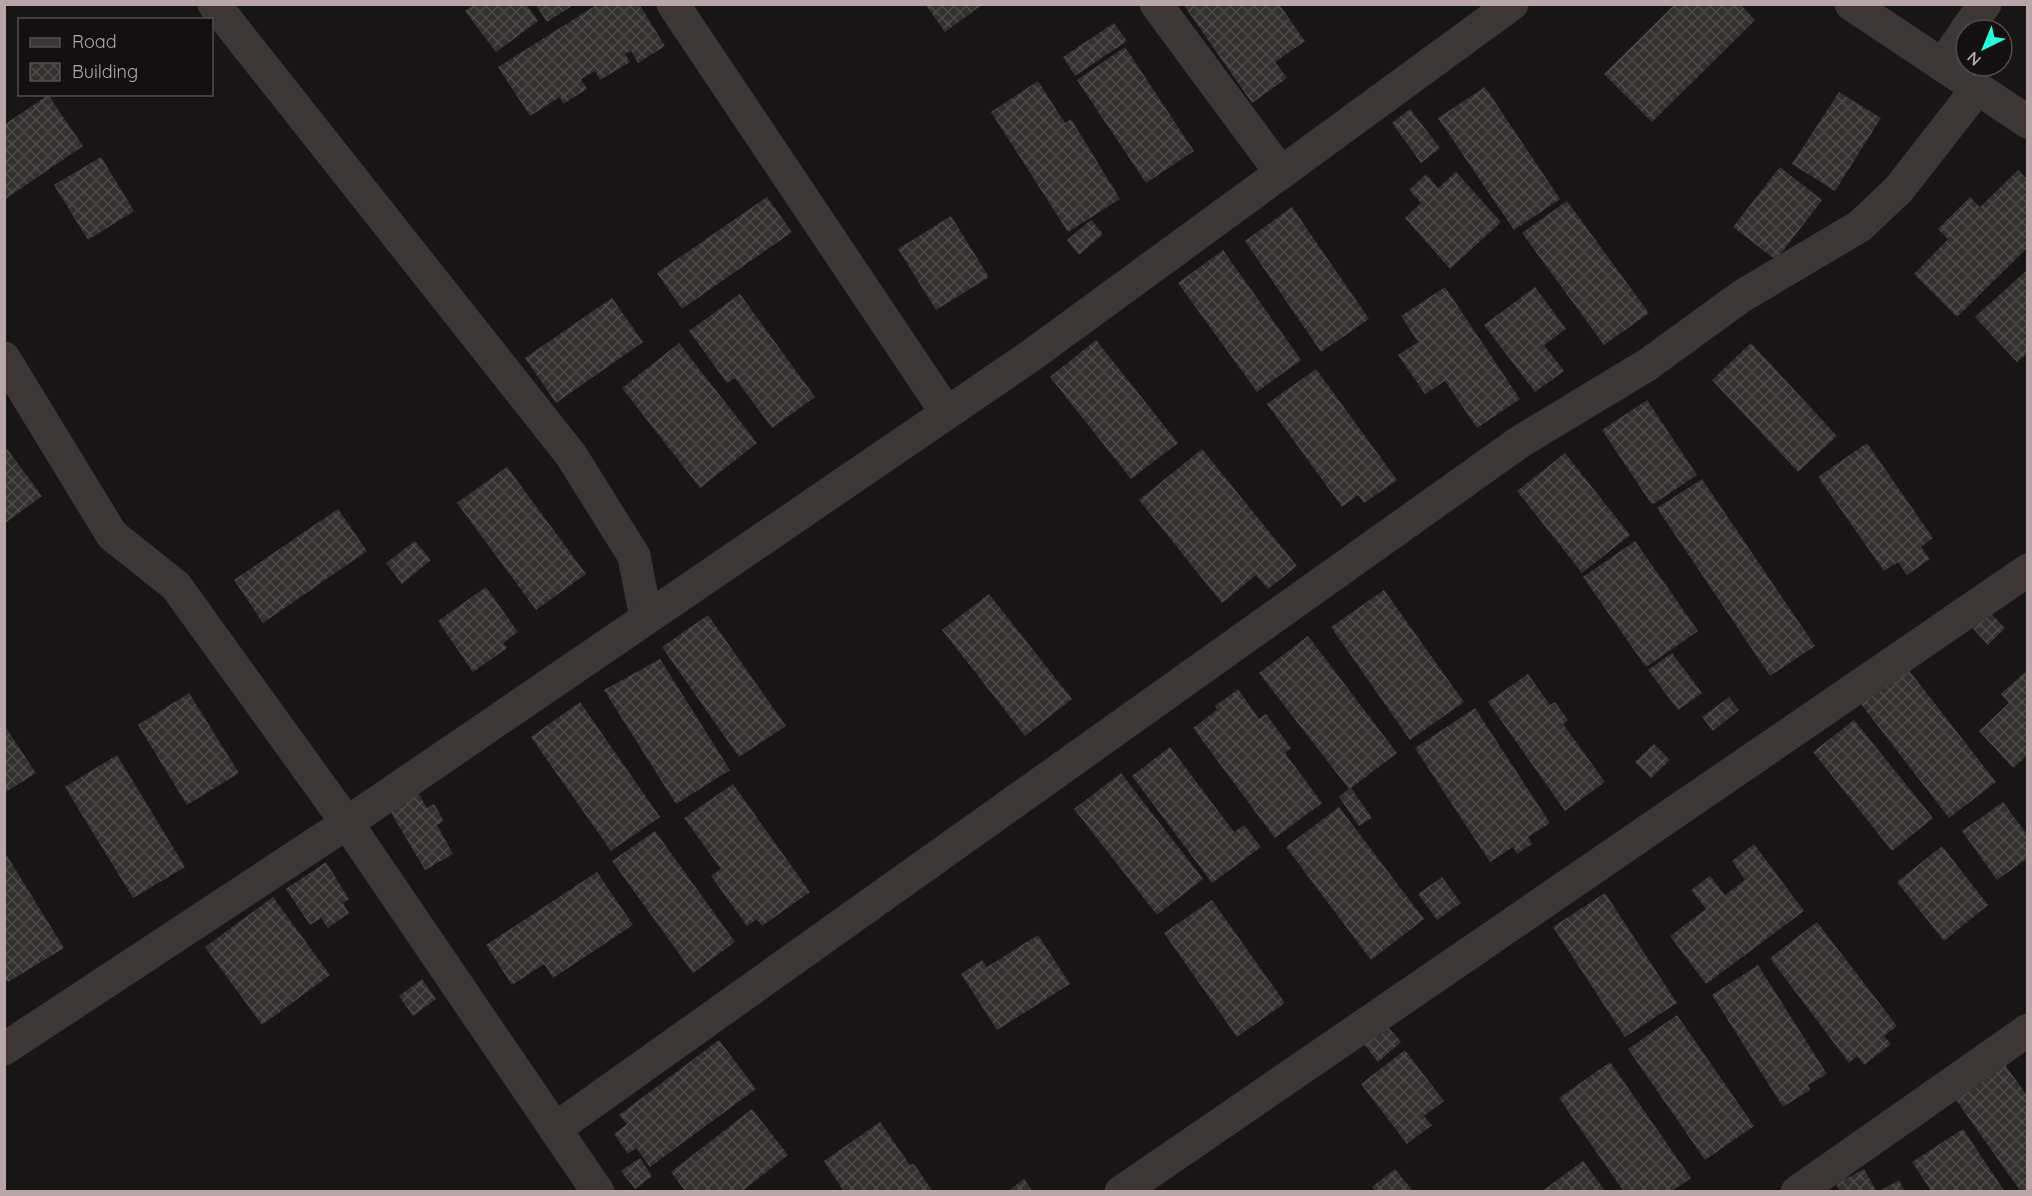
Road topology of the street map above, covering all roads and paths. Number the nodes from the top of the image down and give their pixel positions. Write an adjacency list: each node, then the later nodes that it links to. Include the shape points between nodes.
1 (214, 4): 16 (street, via 571,455 634,556)
2 (673, 4): 14 (street)
3 (1156, 4): 12 (street)
4 (1512, 4): 12 (street)
5 (1851, 4): 9 (street)
6 (1985, 4): 7 (street)
7 (1975, 18)
8 (1954, 48): 9 (street)
9 (1942, 65): 10 (street)
10 (1977, 89): 11 (street); 20 (street, via 1899,189 1860,226 1742,296 1647,365 1521,441)
11 (2028, 122)
12 (1281, 173): 14 (street, via 1029,357)
13 (4, 358): 17 (street, via 112,535 176,586)
14 (946, 412): 16 (street)
15 (2028, 570): 22 (street)
16 (646, 618): 17 (street)
17 (347, 823): 19 (street); 20 (street)
18 (2028, 1030): 23 (street)
19 (4, 1049)
20 (555, 1129): 21 (street)
21 (598, 1191)
22 (1121, 1191)
23 (1797, 1191)

